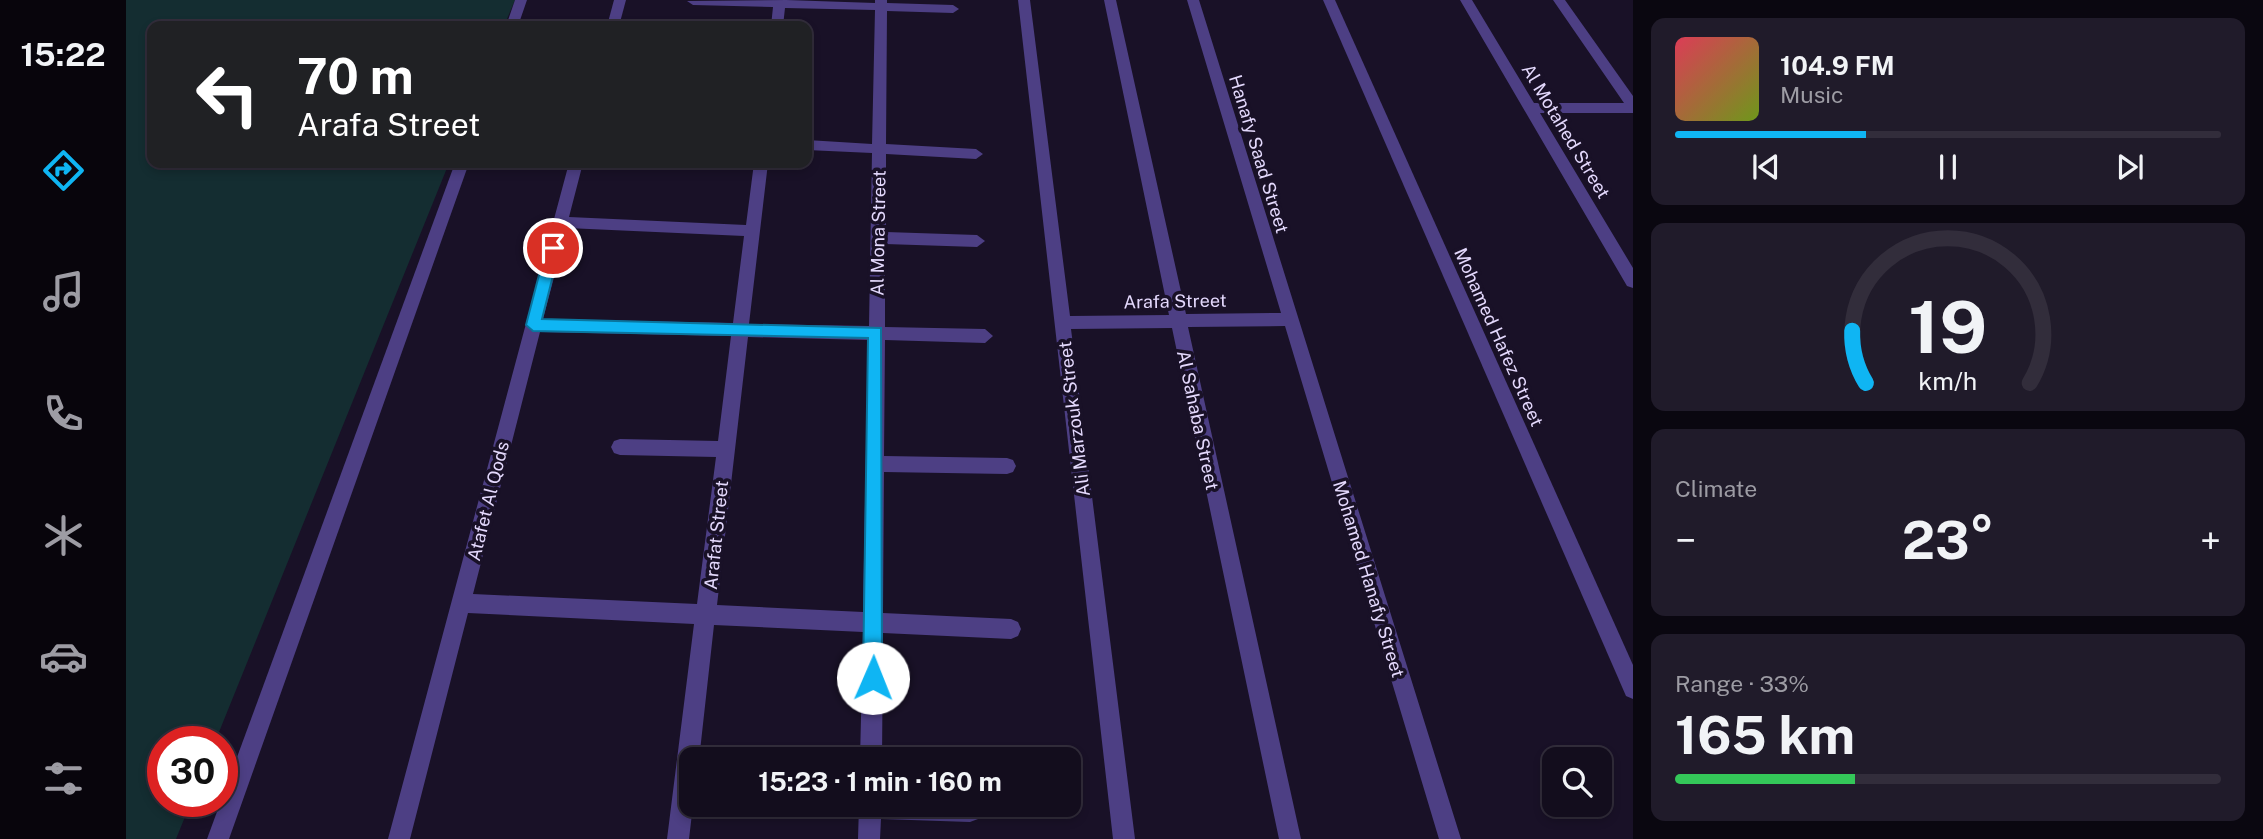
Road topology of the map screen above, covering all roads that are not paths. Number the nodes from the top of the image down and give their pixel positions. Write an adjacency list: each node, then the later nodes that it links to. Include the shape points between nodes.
1 (521, 0): 13 (street)
2 (620, 0): 14 (street)
3 (1024, 0): 31 (street, Ali Marzouk Street)
4 (1110, 0): 30 (street, Al Sahaba Street)
5 (1193, 0): 29 (street, Hanafy Saad Street)
6 (1329, 0): 44 (street, Mohamed Hafez Street)
7 (1466, 0): 16 (street, Al Motahed Street)
8 (1559, 0): 17 (street)
9 (693, 1): 10 (street)
10 (780, 2): 11 (street); 15 (street)
11 (881, 3): 12 (street); 19 (street, Al Mona Street)
12 (953, 9)
13 (514, 21)
14 (614, 21)
15 (778, 21)
16 (1531, 107): 17 (street); 28 (street, Al Motahed Street)
17 (1633, 107)
18 (812, 145): 19 (street)
19 (880, 149): 20 (street); 26 (street, Al Mona Street)
20 (976, 154)
21 (460, 168): 47 (street)
22 (575, 168): 24 (street, Atafet Al Qods)
23 (760, 168): 25 (street, Arafat Street)
24 (560, 222): 25 (street); 32 (street, Atafet Al Qods)
25 (751, 232): 33 (street, Arafat Street)
26 (878, 238): 27 (street); 34 (street, Al Mona Street)
27 (977, 240)
28 (1633, 282)
29 (1289, 318): 30 (street, Arafa Street); 53 (street, Mohamed Hanafy Street)
30 (1177, 320): 31 (street, Arafa Street); 52 (street, Al Sahaba Street)
31 (1063, 323): 51 (street, Ali Marzouk Street)
32 (533, 325): 33 (street); 40 (street, Atafet Al Qods)
33 (739, 329): 34 (street); 37 (street, Arafat Street)
34 (876, 332): 35 (street); 38 (street, Al Mona Street)
35 (985, 336)
36 (620, 447): 37 (street)
37 (725, 449): 41 (street, Arafat Street)
38 (875, 464): 39 (street); 42 (street, Al Mona Street)
39 (1007, 466)
40 (462, 603): 41 (street); 48 (street, Atafet Al Qods)
41 (707, 615): 42 (street); 49 (street, Arafat Street)
42 (874, 623): 43 (street); 45 (street, Al Mona Street)
43 (1011, 629)
44 (1633, 689)
45 (871, 747)
46 (870, 817): 50 (street)
47 (218, 839)
48 (399, 839)
49 (678, 839)
50 (869, 839)
51 (1124, 839)
52 (1290, 839)
53 (1450, 839)

